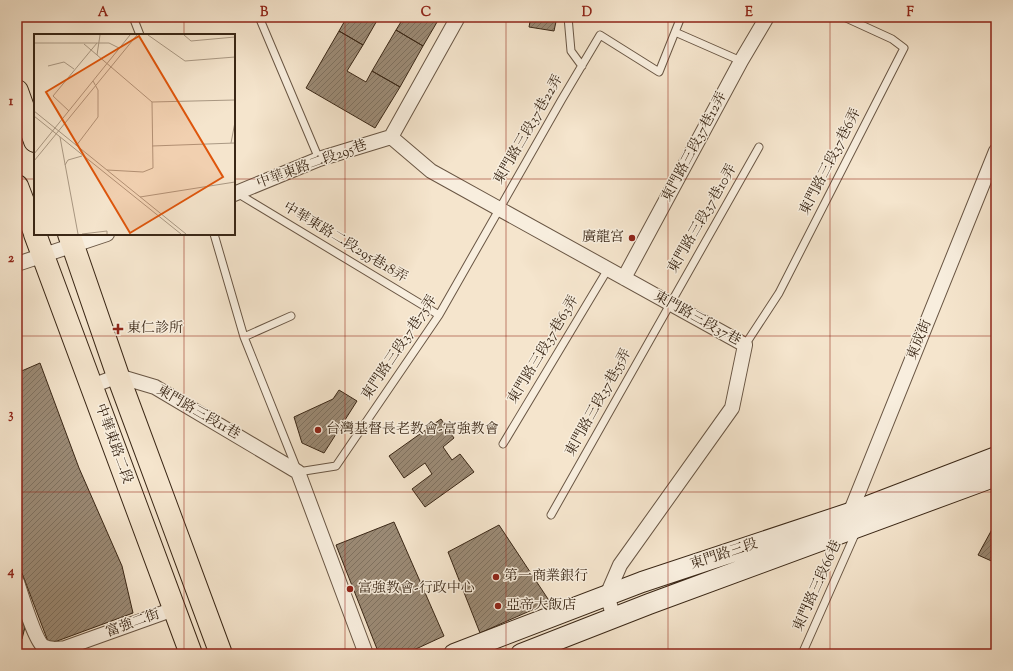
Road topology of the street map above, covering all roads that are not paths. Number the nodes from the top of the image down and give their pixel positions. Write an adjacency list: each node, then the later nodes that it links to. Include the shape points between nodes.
1 (133, 17): 9 (lane)
2 (259, 17): 17 (lane)
3 (458, 17): 13 (street)
4 (568, 17): 11 (lane, 東門路三段37巷22弄, via 571,51)
5 (681, 17): 8 (lane, 東門路三段37巷22弄)
6 (767, 17): 10 (street, 東門路三段37巷12弄)
7 (844, 17): 34 (lane, 東門路三段37巷6弄, via 892,39 904,48 779,293)
8 (674, 32): 10 (lane); 11 (lane, 東門路三段37巷22弄, via 659,72 600,35)
9 (140, 34)
10 (741, 61): 29 (street, 東門路三段37巷12弄)
11 (582, 66): 20 (lane, 東門路三段37巷22弄)
12 (17, 91): 14 (main road)
13 (391, 137): 17 (street, 中華東路二段295巷); 20 (street, 東門路三段37巷, via 431,171)
14 (34, 138)
15 (759, 147): 30 (lane, 東門路三段37巷10弄)
16 (996, 151): 42 (street, 東成街)
17 (319, 159): 19 (street, 中華東路二段295巷)
18 (17, 186): 21 (main road, 中華東路二段)
19 (235, 193): 31 (lane, 中華東路二段295巷18弄)
20 (500, 208): 28 (street, 東門路三段37巷); 31 (lane, 東門路三段37巷75弄)
21 (34, 231)
22 (35, 235): 26 (main road, 中華東路二段)
23 (101, 235): 25 (street)
24 (214, 235): 33 (lane)
25 (71, 240): 26 (street); 35 (main road, 中華東路二段)
26 (43, 255): 27 (street); 36 (main road, 中華東路二段)
27 (17, 264)
28 (608, 269): 29 (street, 東門路三段37巷); 37 (lane, 東門路三段37巷63弄)
29 (624, 278): 30 (street, 東門路三段37巷)
30 (670, 304): 34 (street, 東門路三段37巷); 41 (lane, 東門路三段37巷55弄)
31 (439, 315): 39 (lane, 東門路三段37巷75弄, via 336,466)
32 (291, 316): 33 (lane)
33 (244, 337): 39 (lane)
34 (745, 346): 44 (street, 東門路三段37巷, via 732,408 620,564)
35 (118, 376): 36 (street); 39 (street, 東門路三段11巷, via 155,387); 49 (main road, 中華東路二段)
36 (92, 386): 45 (main road, 中華東路二段)
37 (503, 444)
38 (996, 457): 42 (main road, 東門路三段)
39 (298, 472): 50 (street)
40 (996, 476): 42 (main road, 東門路三段)
41 (551, 515)
42 (854, 521): 44 (main road, 東門路三段, via 642,582); 46 (main road, 東門路三段); 52 (lane, 東門路三段66巷)
43 (17, 582): 45 (street, 富強二街, via 37,636 42,645 52,650 65,648)
44 (607, 595): 46 (street); 51 (main road, 東門路三段)
45 (174, 608): 48 (main road, 中華東路二段)
46 (614, 618): 47 (main road, 東門路三段)
47 (530, 653)
48 (191, 654)
49 (221, 654)
50 (366, 654)
51 (454, 654)
52 (802, 654)

